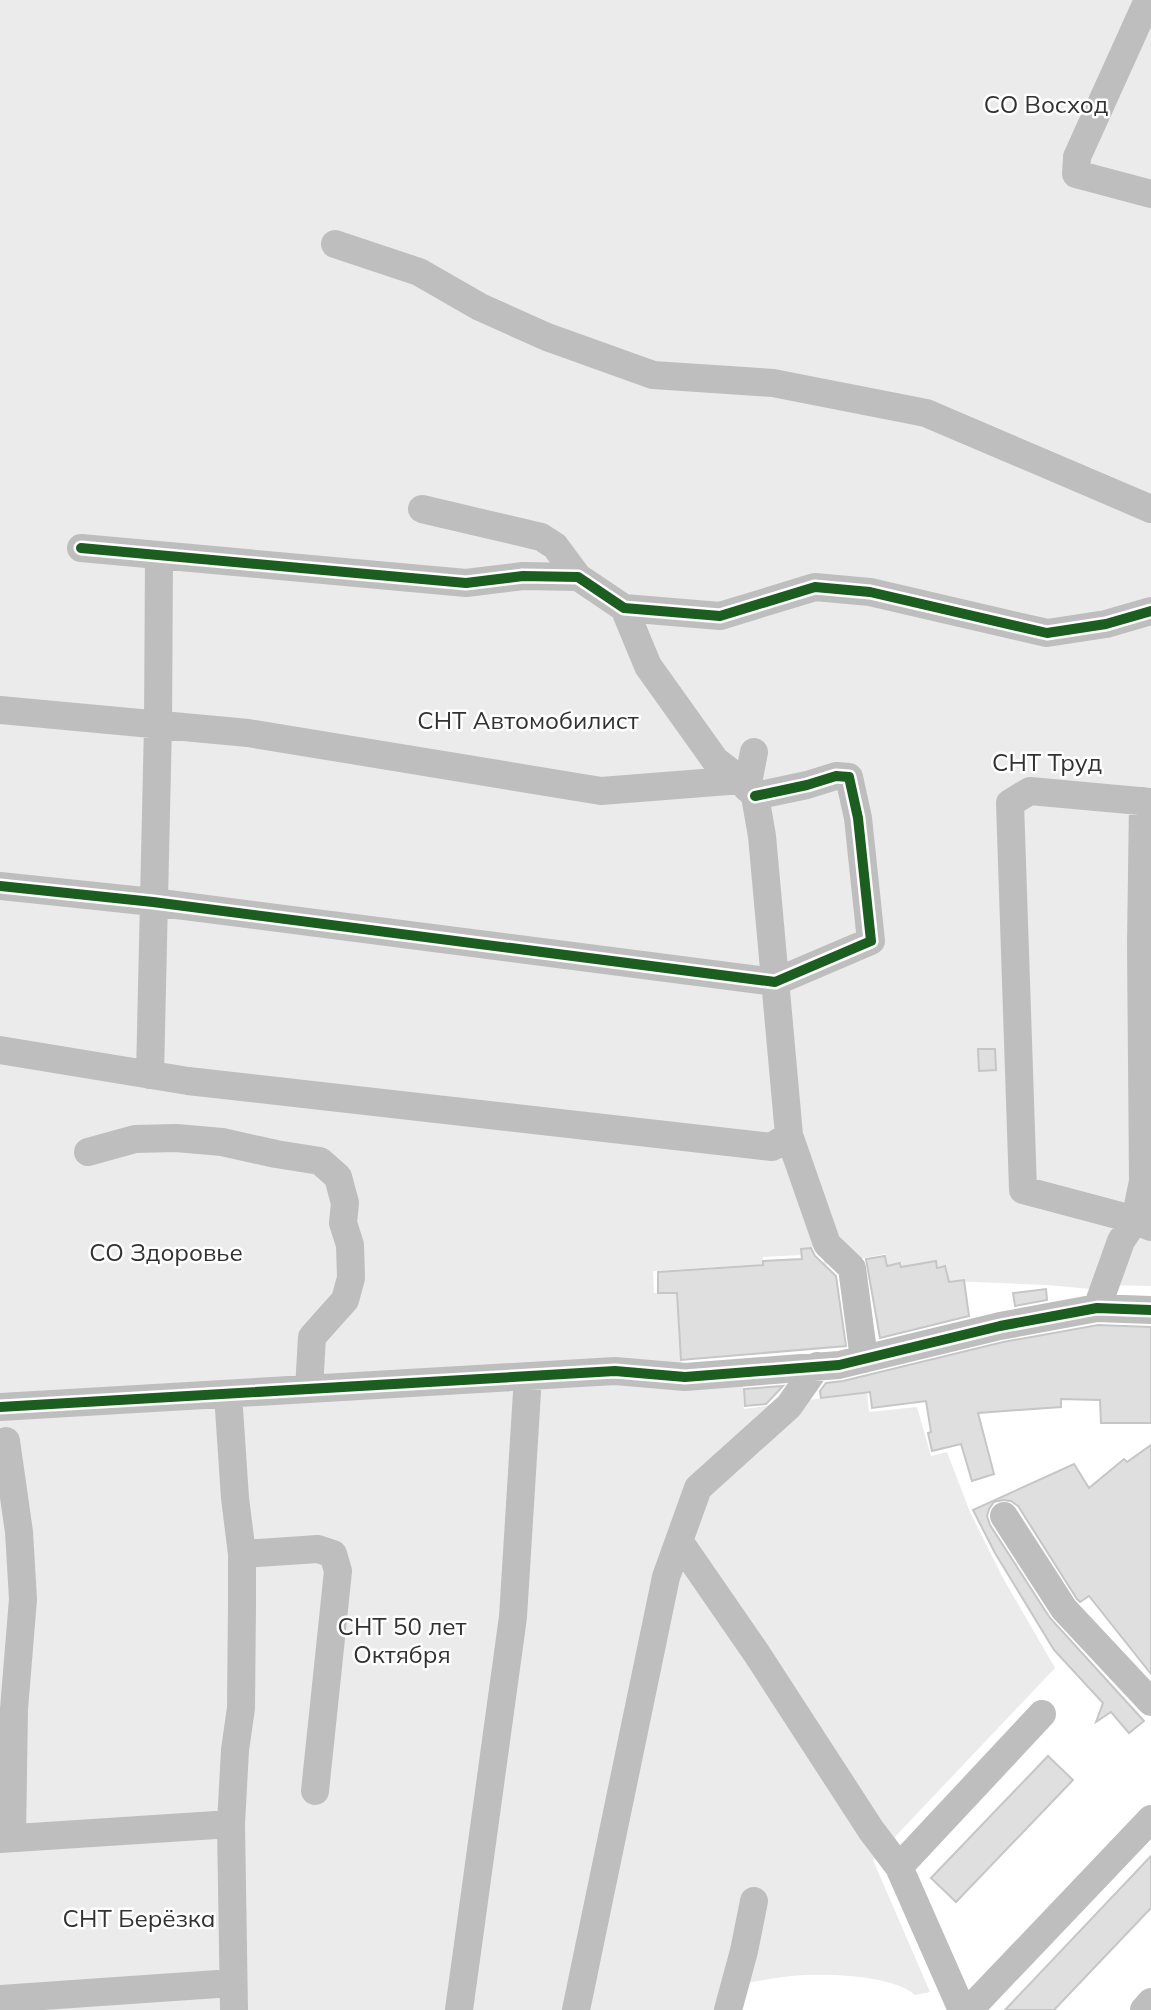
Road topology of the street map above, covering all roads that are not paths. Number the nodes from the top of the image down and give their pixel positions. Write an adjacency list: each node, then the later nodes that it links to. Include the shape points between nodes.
1 (1148, 0): 2 (street, via 1077,157 1076,174)
2 (1151, 194)
3 (335, 244): 5 (street, via 419,272 480,307 547,337 653,375 774,383 926,412)
4 (422, 509): 8 (street, via 541,537 555,546)
5 (1151, 509)
6 (81, 548): 7 (street)
7 (159, 556): 8 (street, via 466,583 523,576); 12 (street)
8 (578, 578): 9 (street)
9 (624, 608): 10 (street, via 720,616 815,587 870,592 1047,633); 14 (street, via 648,666 715,760)
10 (1151, 611)
11 (0, 710): 12 (street)
12 (158, 725): 14 (street, via 248,733 601,791); 17 (street)
13 (754, 752): 14 (street)
14 (748, 788): 18 (street, via 762,836); 18 (street, via 849,777 858,818 871,941)
15 (1147, 802): 23 (street, via 1141,944); 23 (street, via 1030,791 1010,803 1023,1190)
16 (0, 886): 17 (street)
17 (153, 902): 18 (street); 20 (street)
18 (775, 982): 21 (street)
19 (0, 1050): 20 (street)
20 (150, 1075): 21 (street, via 772,1147)
21 (789, 1135): 26 (street, via 827,1244 852,1268)
22 (88, 1152): 29 (street, via 135,1139 222,1142 320,1161 338,1177 345,1203 343,1223 350,1245 351,1278 345,1300 312,1337)
23 (1143, 1224): 24 (street, via 1121,1241)
24 (1097, 1308): 25 (street); 26 (street)
25 (1151, 1310)
26 (864, 1359): 27 (street)
27 (817, 1366): 28 (street, via 685,1377 615,1371); 34 (street, via 789,1406 698,1488)
28 (528, 1376): 29 (street); 47 (street, via 513,1617)
29 (309, 1389): 30 (street)
30 (228, 1394): 31 (street); 35 (street)
31 (2, 1406)
32 (6, 1441): 41 (street, via 23,1599)
33 (1004, 1516): 36 (street, via 1064,1608)
34 (679, 1541): 42 (street); 48 (street, via 666,1577)
35 (242, 1554): 38 (street, via 318,1549 333,1553 338,1571); 40 (street, via 241,1708)
36 (1151, 1702)
37 (1042, 1714): 42 (street)
38 (315, 1791)
39 (1151, 1819): 51 (street)
40 (231, 1824): 41 (street); 44 (street)
41 (6, 1838)
42 (898, 1867): 50 (street)
43 (754, 1902): 49 (street)
44 (233, 1996): 45 (street)
45 (0, 1999)
46 (1151, 2003): 52 (street)
47 (459, 2010)
48 (576, 2010)
49 (728, 2010)
50 (962, 2010)
51 (969, 2010)
52 (1144, 2010)

